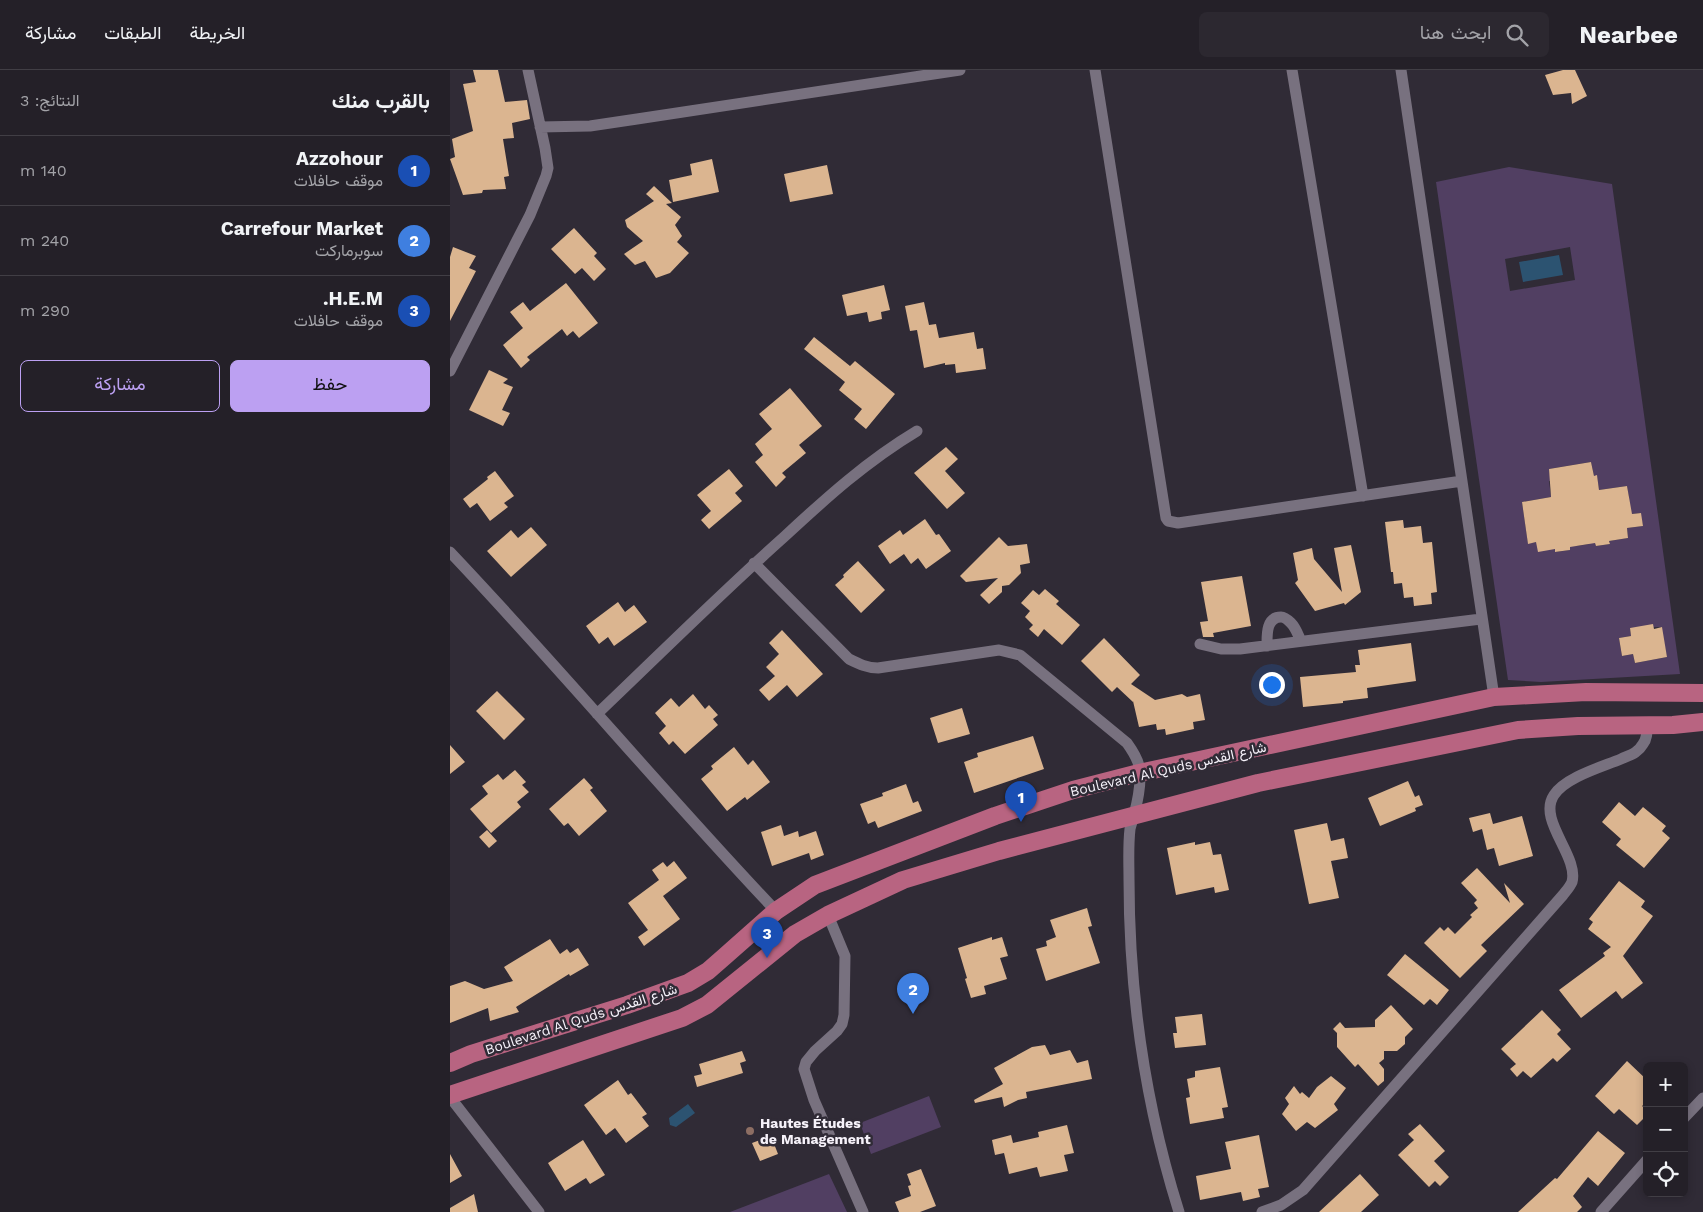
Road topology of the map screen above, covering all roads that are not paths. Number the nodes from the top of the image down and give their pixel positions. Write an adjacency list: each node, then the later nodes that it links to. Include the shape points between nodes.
1 (528, 70): 6 (street)
2 (960, 70): 6 (street, via 636,120 590,126)
3 (1095, 70): 10 (street, via 1166,518 1178,523)
4 (1292, 70): 10 (street)
5 (1401, 70): 9 (street)
6 (540, 127): 7 (street, via 547,158 546,176 530,215)
7 (450, 371)
8 (917, 431): 12 (street, via 842,484)
9 (1462, 481): 10 (street); 13 (street)
10 (1363, 496)
11 (450, 552): 19 (street, via 522,627)
12 (754, 564): 19 (street); 22 (street, via 849,659 868,668 999,650 1020,655 1126,743 1135,755)
13 (1481, 618): 14 (street); 18 (street)
14 (1301, 641): 16 (street); 16 (street, via 1291,622 1278,617 1269,625)
15 (1200, 644): 16 (street, via 1231,650)
16 (1267, 646)
17 (1703, 693): 18 (main road, Boulevard Al Quds شارع القدس, via 1586,692)
18 (1494, 697): 22 (main road, Boulevard Al Quds شارع القدس)
19 (596, 714): 24 (street)
20 (1703, 722): 21 (main road)
21 (1647, 726): 23 (main road, via 1518,730 1258,784); 34 (street, via 1646,740 1638,751 1567,782 1550,802 1551,816 1572,874 1571,884 1563,895 1303,1190 1281,1205)
22 (1139, 773): 23 (street); 24 (main road, Boulevard Al Quds شارع القدس, via 1003,813 899,852 815,886)
23 (1134, 816): 25 (main road, via 999,850 902,880); 33 (street, via 1129,838 1129,896 1135,1001 1152,1113)
24 (776, 911): 26 (main road, Boulevard Al Quds شارع القدس, via 714,966 688,983)
25 (828, 915): 27 (main road, via 795,934 707,1005 682,1018); 32 (street, via 845,956 844,1015 837,1031 815,1051 804,1069 814,1100)
26 (450, 1063)
27 (450, 1096): 31 (street)
28 (1703, 1098): 29 (street)
29 (1688, 1114)
30 (1643, 1165): 35 (street)
31 (539, 1212)
32 (863, 1212)
33 (1179, 1212)
34 (1262, 1212)
35 (1601, 1212)

